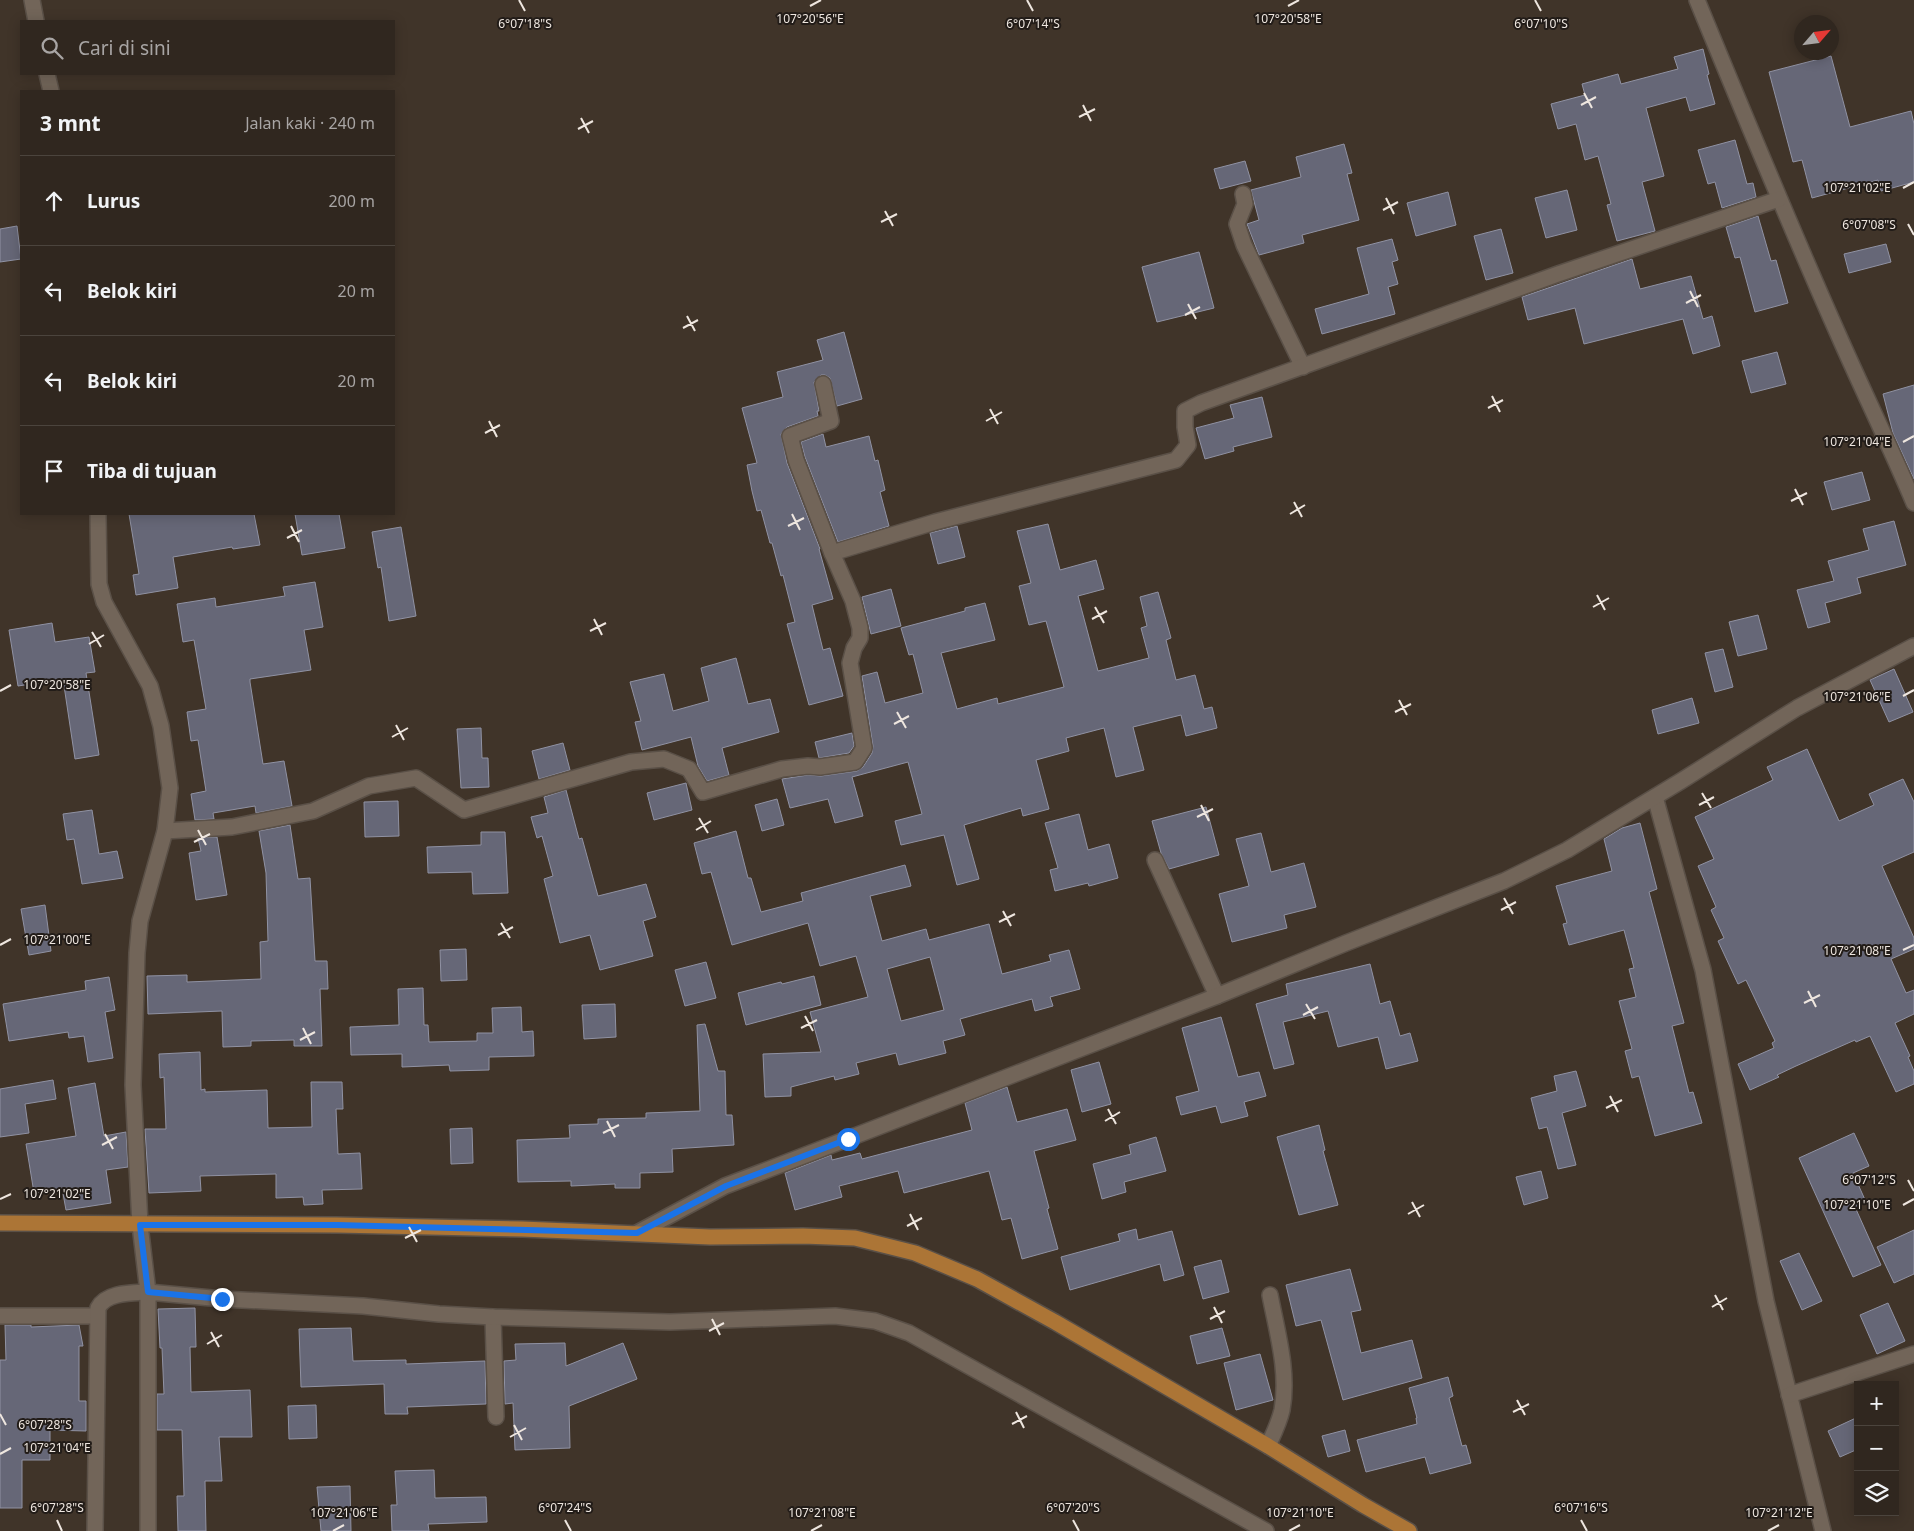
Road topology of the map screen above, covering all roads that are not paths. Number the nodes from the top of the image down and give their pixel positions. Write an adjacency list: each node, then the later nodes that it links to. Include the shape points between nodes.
1 (32, 0): 3 (street)
2 (1697, 0): 7 (street)
3 (36, 20)
4 (47, 75): 5 (street)
5 (51, 90)
6 (1243, 194): 8 (street, via 1245,204 1237,224 1244,245)
7 (1779, 199): 8 (street, via 1558,274); 10 (street)
8 (1303, 367): 12 (street, via 1184,412 1188,445 1176,460 935,522)
9 (823, 384): 12 (street, via 831,420 790,436)
10 (1914, 503)
11 (98, 515): 15 (street, via 99,584 104,602 150,686 161,726 170,788)
12 (832, 553): 15 (street, via 853,601 860,628 860,638 850,663 864,748 855,762 782,769 703,792 689,769 664,759 631,762 464,810 416,778 369,786 304,813 232,827)
13 (1914, 646): 14 (street, via 1797,708)
14 (1655, 797): 17 (street, via 1567,850 1504,881); 27 (street, via 1704,970 1766,1301)
15 (165, 831): 19 (street, via 140,921 137,953 133,1085)
16 (1155, 860): 17 (street)
17 (1217, 996): 20 (street, via 750,1176)
18 (0, 1223): 19 (main road)
19 (141, 1227): 20 (main road, via 337,1225); 21 (street)
20 (637, 1233): 29 (main road, via 855,1238 915,1253 977,1279)
21 (147, 1286): 24 (street, via 106,1299 98,1308); 25 (street, via 222,1299 362,1306); 31 (street)
22 (1270, 1295): 29 (street, via 1282,1354 1283,1380 1282,1410)
23 (0, 1316): 24 (street)
24 (97, 1316): 30 (street)
25 (493, 1318): 28 (street); 32 (street, via 670,1322 835,1316 875,1321 909,1333)
26 (1914, 1354): 27 (street)
27 (1790, 1395): 34 (street)
28 (496, 1417)
29 (1268, 1446): 33 (main road)
30 (94, 1531)
31 (148, 1531)
32 (1266, 1531)
33 (1409, 1531)
34 (1823, 1531)

